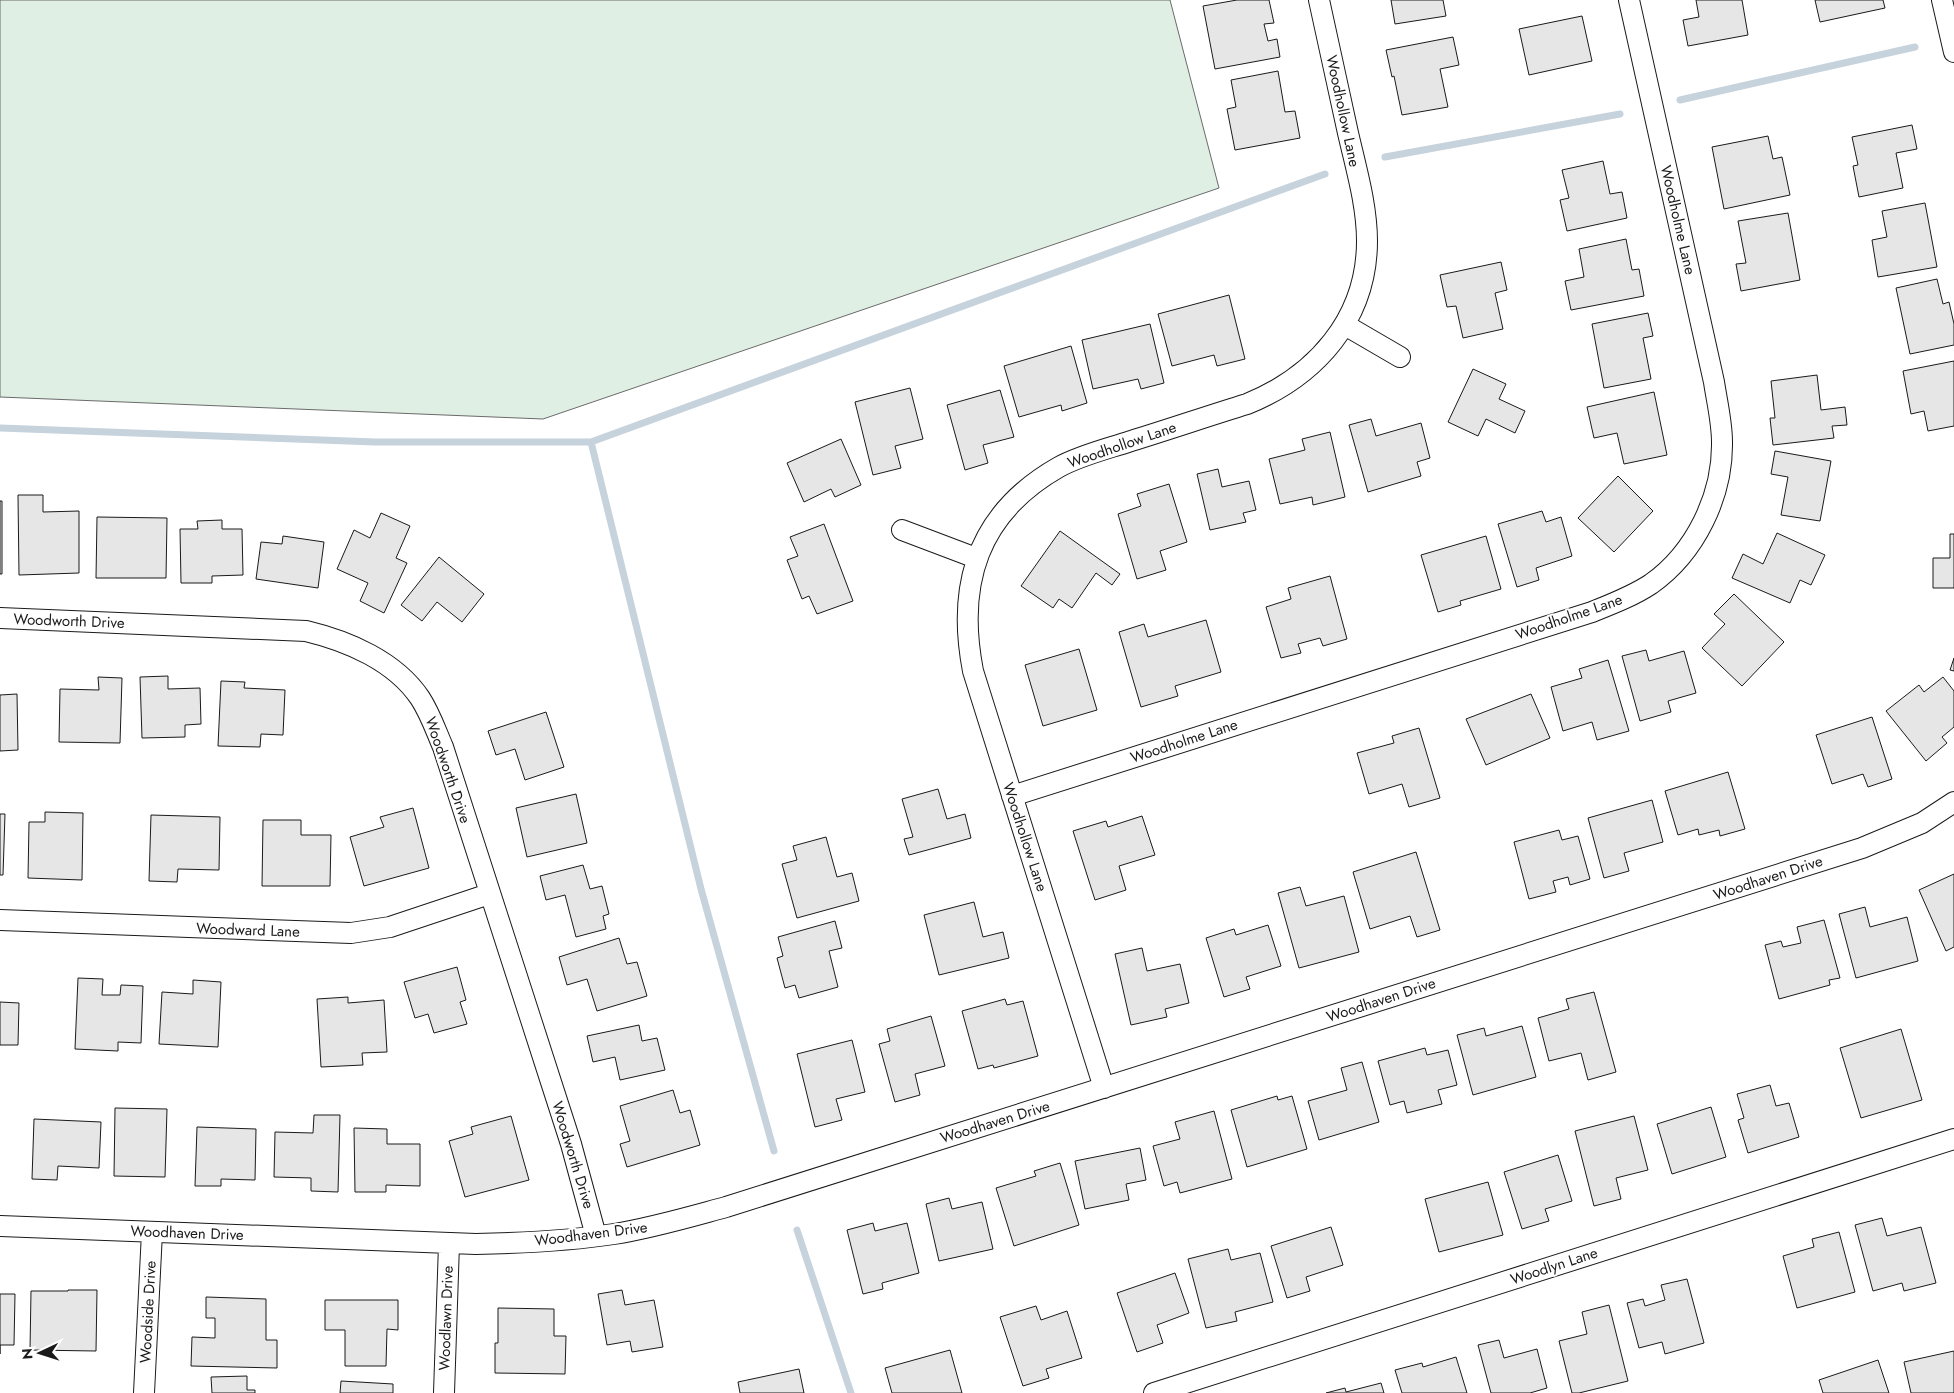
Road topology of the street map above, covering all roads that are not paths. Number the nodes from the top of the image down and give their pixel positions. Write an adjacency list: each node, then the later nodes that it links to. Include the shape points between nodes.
1 (1319, 0): 5 (street, Woodhollow Lane, via 1366,229 1363,273)
2 (1629, 0): 10 (street, Woodholme Lane, via 1721,423 1719,479 1706,514 1688,547 1651,584 1592,612)
3 (1942, 0): 4 (street)
4 (1954, 52)
5 (1345, 326): 6 (street); 8 (street, Woodhollow Lane, via 1309,368 1268,395 1080,458 1050,473 1008,508 990,531)
6 (1400, 357)
7 (902, 530): 8 (street)
8 (976, 558): 10 (street, Woodhollow Lane, via 967,604 970,655 976,685)
9 (0, 618): 12 (street, Woodworth Drive, via 306,631 369,654 406,682 428,712 443,748)
10 (1012, 796): 14 (street, Woodhollow Lane)
11 (1954, 802): 14 (street, Woodhaven Drive, via 1916,826 1862,848)
12 (489, 894): 13 (street, Woodward Lane, via 403,924 351,933); 18 (street, Woodworth Drive, via 571,1144)
13 (0, 920)
14 (1104, 1088): 18 (street, Woodhaven Drive, via 726,1207)
15 (1954, 1138): 22 (street, Woodlyn Lane)
16 (0, 1226): 17 (street, Woodhaven Drive)
17 (152, 1232): 19 (street, Woodhaven Drive); 20 (street, Woodside Drive)
18 (596, 1236): 19 (street, Woodhaven Drive)
19 (449, 1244): 21 (street, Woodlawn Drive)
20 (144, 1393)
21 (444, 1393)
22 (1154, 1393)

